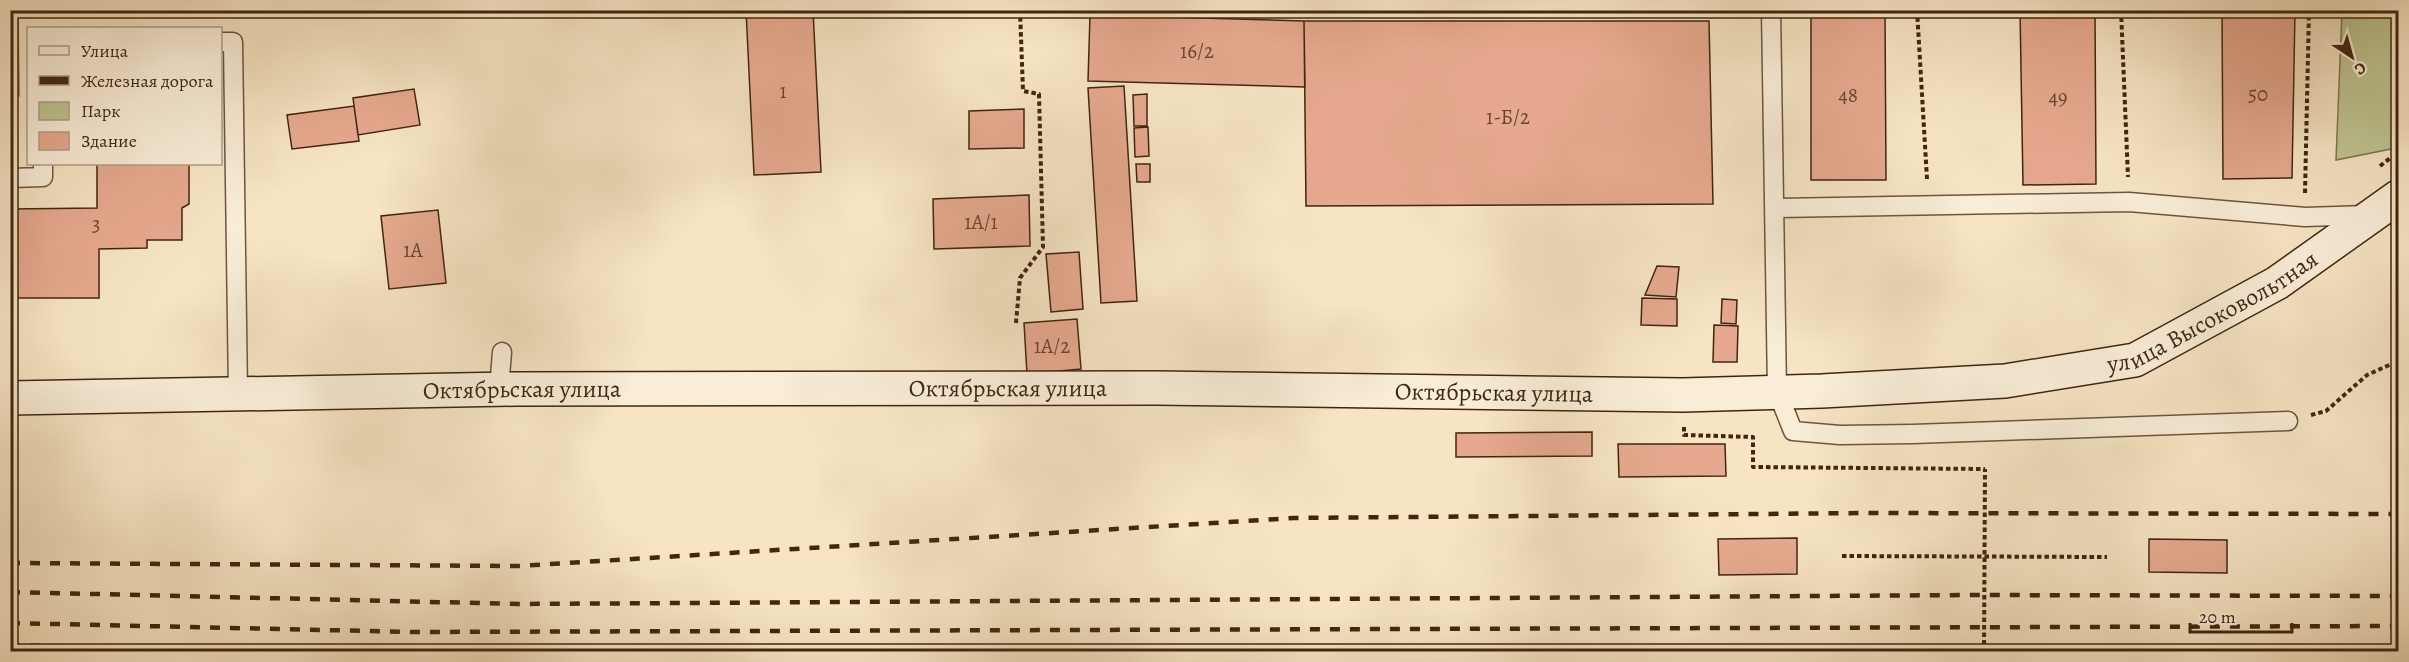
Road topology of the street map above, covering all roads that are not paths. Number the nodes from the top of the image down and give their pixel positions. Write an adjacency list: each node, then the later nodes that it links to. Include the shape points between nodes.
1 (1771, 10): 6 (lane)
2 (222, 42): 11 (lane, via 233,42)
3 (43, 165): 4 (lane, via 43,177)
4 (10, 178)
5 (2387, 206): 6 (lane, via 2304,217 2129,202); 8 (street, улица Высоковольтная, via 2277,283 2135,360)
6 (1775, 208): 10 (lane)
7 (502, 352): 9 (lane)
8 (2006, 381): 10 (street, Октябрьская улица)
9 (499, 389): 10 (street, Октябрьская улица, via 1156,388 1683,395); 11 (street, Октябрьская улица)
10 (1777, 391): 13 (lane, via 1793,431 1840,435)
11 (238, 393): 12 (street, Октябрьская улица)
12 (10, 398)
13 (2288, 421)

